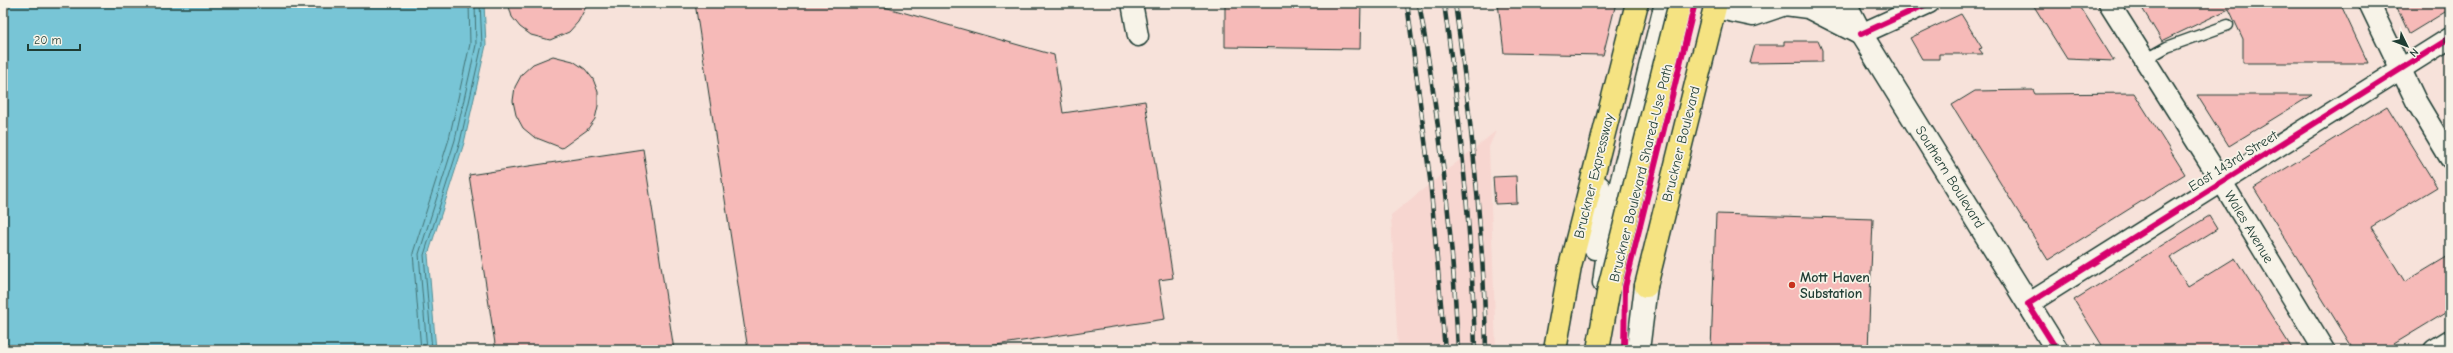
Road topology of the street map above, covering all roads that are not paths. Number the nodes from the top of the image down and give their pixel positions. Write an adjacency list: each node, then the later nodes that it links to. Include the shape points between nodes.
1 (1132, 3): 13 (street)
2 (1637, 3): 24 (main road, Bruckner Expressway, via 1570,267)
3 (1644, 3): 19 (main road)
4 (1666, 3): 21 (main road, via 1612,220 1605,263)
5 (1680, 3): 26 (main road, bridge, via 1609,288)
6 (1845, 3): 12 (main road, Southern Boulevard)
7 (1929, 3): 12 (street)
8 (2109, 3): 15 (street, Wales Avenue)
9 (2369, 3): 16 (street)
10 (1715, 4): 12 (main road, via 1752,15 1785,4 1808,7); 20 (main road, Bruckner Boulevard)
11 (2228, 25): 15 (lane, via 2167,47)
12 (1861, 34): 22 (main road, Southern Boulevard)
13 (1138, 36)
14 (2450, 38): 16 (street, East 143rd Street)
15 (2144, 60): 18 (street, Wales Avenue)
16 (2400, 69): 17 (street); 18 (street, East 143rd Street)
17 (2450, 158)
18 (2222, 182): 22 (street, East 143rd Street); 31 (street, Wales Avenue)
19 (1599, 187): 21 (main road, via 1594,255); 25 (main road, via 1573,297)
20 (1646, 286): 28 (main road, Bruckner Boulevard); 29 (main road, Bruckner Boulevard)
21 (1604, 292): 27 (main road)
22 (2028, 304): 30 (main road, Southern Boulevard)
23 (2450, 340): 32 (street)
24 (1555, 350)
25 (1566, 350)
26 (1598, 350)
27 (1603, 350)
28 (1638, 350)
29 (1653, 350)
30 (2057, 350)
31 (2324, 350)
32 (2434, 350)

